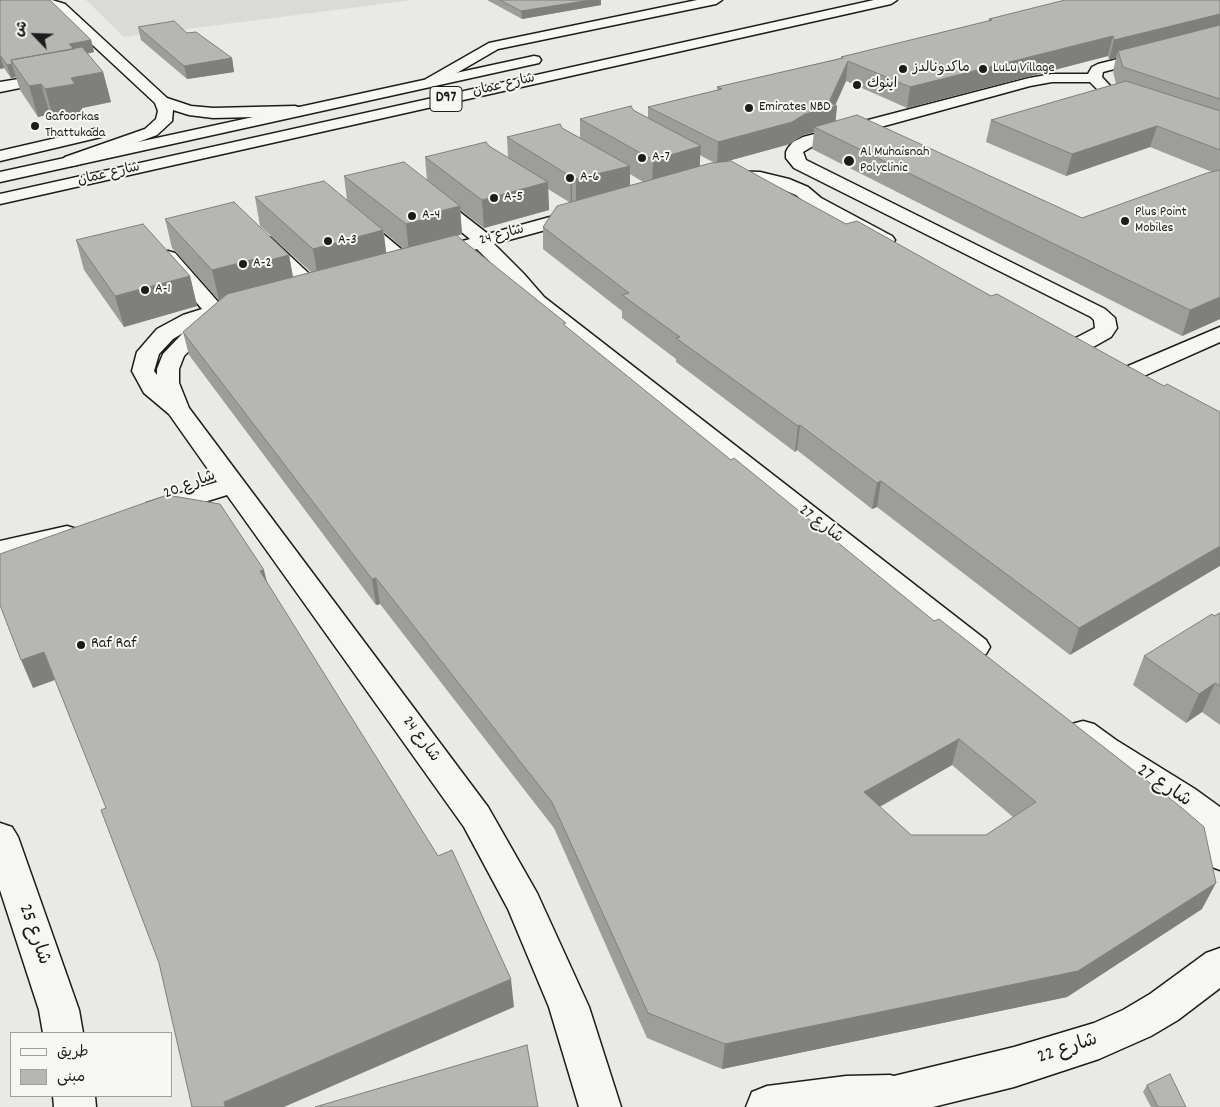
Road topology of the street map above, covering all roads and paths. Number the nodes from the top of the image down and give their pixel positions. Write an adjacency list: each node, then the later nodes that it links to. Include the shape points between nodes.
1 (40, 0): 8 (street, via 60,7)
2 (716, 0): 12 (street, via 494,46)
3 (891, 0): 21 (street, شارع عمان / D97)
4 (659, 36): 22 (street, via 545,67)
5 (1220, 37): 7 (street)
6 (551, 57): 12 (street, شارع عمان / D97)
7 (1135, 60): 11 (street, via 1104,67); 11 (street, via 1116,72 1117,88 1102,87)
8 (122, 64): 9 (street); 14 (street)
9 (103, 68)
10 (66, 75): 13 (street)
11 (1094, 78): 39 (street, via 1052,78 1029,82 809,141 799,146 794,158 800,164 1098,313 1104,318 1106,328)
12 (431, 82): 15 (street, شارع عمان / D97)
13 (0, 87)
14 (162, 101): 15 (street, via 213,113); 18 (street, via 166,116 151,132)
15 (295, 111): 18 (street, شارع عمان / D97)
16 (95, 134): 17 (street)
17 (0, 156)
18 (71, 161): 19 (street, شارع عمان / D97)
19 (0, 177)
20 (713, 178): 33 (street, via 772,189 815,202)
21 (82, 181): 24 (street, شارع عمان / D97); 26 (street)
22 (0, 187)
23 (417, 187): 31 (street, شارع 27)
24 (0, 199)
25 (551, 201): 29 (street)
26 (0, 205)
27 (595, 211): 29 (street, شارع 24)
28 (346, 213): 32 (street, شارع 24, via 397,265)
29 (574, 216): 31 (street, شارع 24)
30 (250, 229): 35 (street)
31 (483, 241): 32 (street, شارع 24); 36 (street, شارع 27)
32 (462, 247): 36 (street, شارع 27, via 504,281)
33 (899, 248)
34 (162, 251): 37 (street)
35 (313, 288)
36 (536, 301): 46 (street, شارع 27)
37 (215, 311): 41 (street, شارع 24, via 165,334 148,352 143,371 152,388); 41 (street, شارع 24, via 253,304 202,329 174,354 168,369 168,383)
38 (1220, 334): 39 (street)
39 (1095, 355): 40 (street)
40 (1151, 386)
41 (177, 408): 42 (street, شارع 24)
42 (229, 479): 43 (street, شارع 20); 55 (street, شارع 24, via 476,817 524,904 565,998)
43 (134, 512)
44 (0, 550): 45 (street, via 79,531)
45 (0, 562)
46 (992, 661)
47 (1067, 720): 48 (street, شارع 27)
48 (1104, 749): 49 (street, شارع 27); 51 (street, شارع 27)
49 (1220, 826)
50 (0, 837): 53 (street, شارع 25, via 59,1010)
51 (1220, 855)
52 (1220, 965): 54 (street, شارع 22, via 1164,1007 1099,1040 1014,1067)
53 (63, 1032)
54 (884, 1101): 56 (street, شارع 22, via 846,1097)
55 (600, 1107)
56 (767, 1107)

